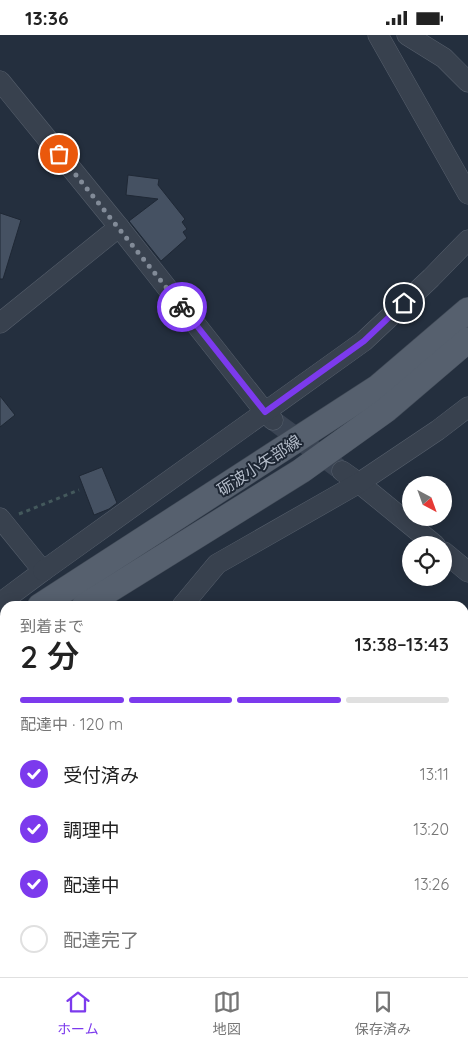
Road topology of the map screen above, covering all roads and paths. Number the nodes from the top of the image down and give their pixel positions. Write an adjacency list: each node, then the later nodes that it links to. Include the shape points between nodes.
1 (378, 35): 5 (street)
2 (407, 35): 4 (street, via 444,57)
3 (0, 81): 6 (street)
4 (468, 82)
5 (468, 194)
6 (119, 227): 9 (street); 12 (street)
7 (468, 240): 12 (street, via 364,341)
8 (468, 310): 22 (main road, 砺波小矢部線, via 378,387)
9 (0, 323)
10 (468, 340): 23 (main road, 砺波小矢部線, via 386,411 301,471)
11 (468, 407): 14 (street)
12 (270, 416): 19 (street)
13 (342, 471): 14 (street)
14 (359, 483): 17 (street); 24 (street, via 217,564)
15 (79, 490): 16 (path)
16 (1, 520): 19 (street)
17 (424, 536)
18 (452, 559): 20 (street)
19 (43, 571): 21 (street)
20 (468, 572)
21 (3, 601)
22 (48, 601)
23 (92, 601)
24 (186, 601)

